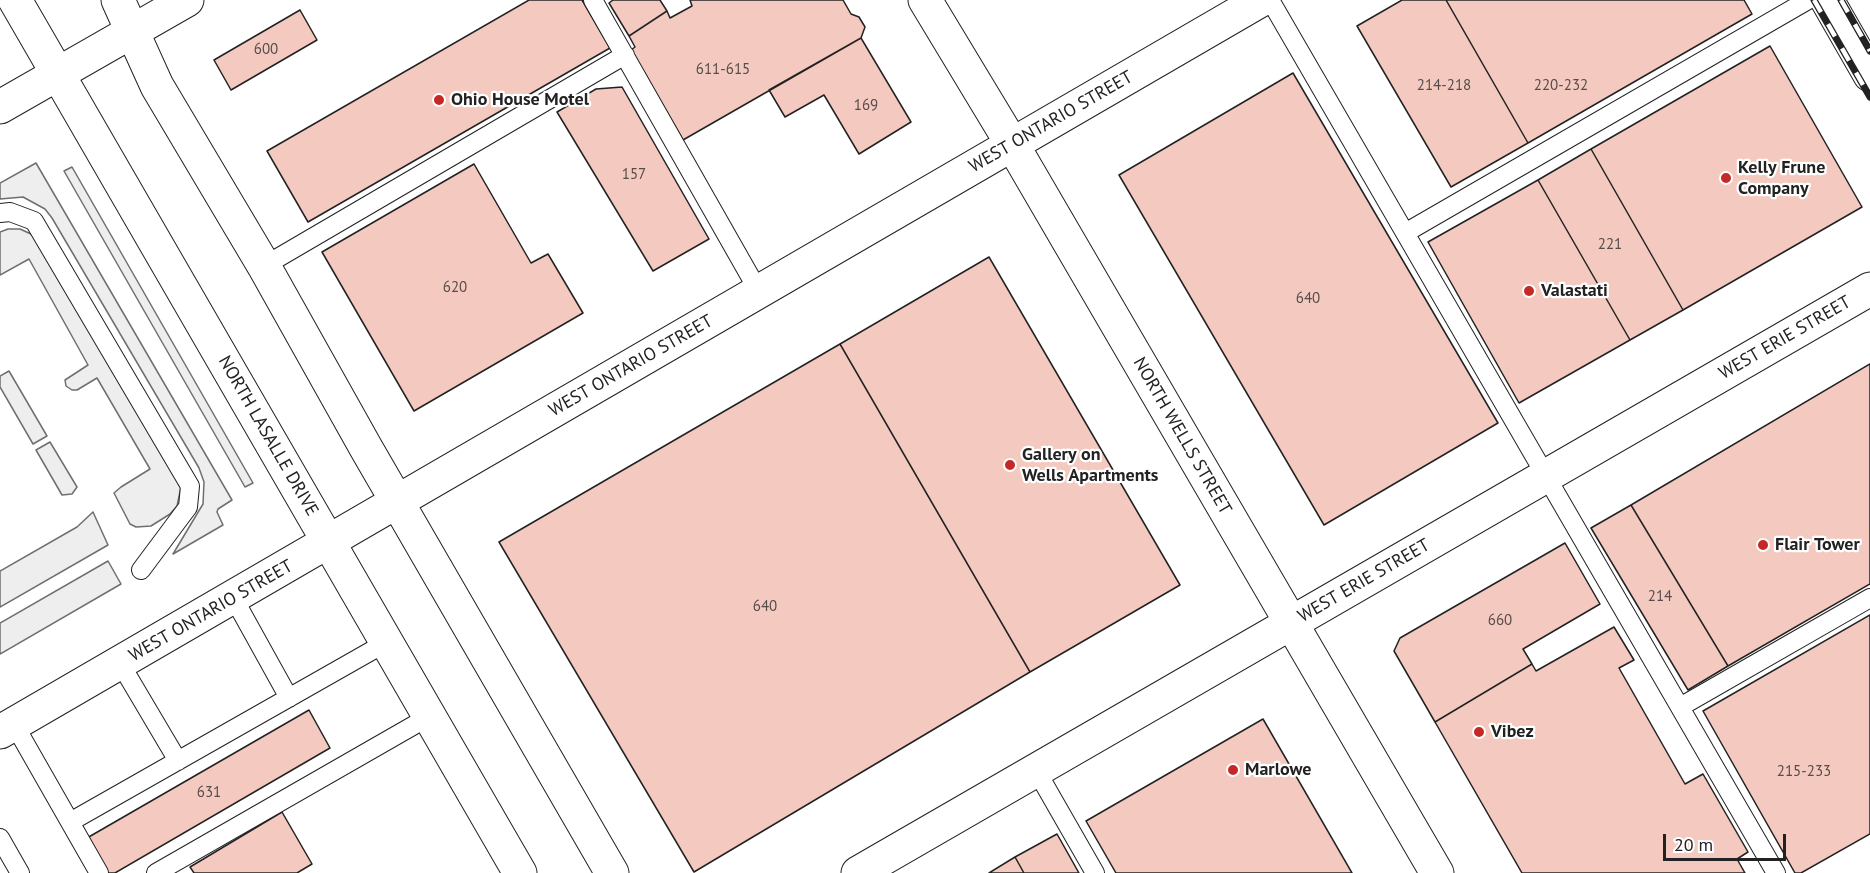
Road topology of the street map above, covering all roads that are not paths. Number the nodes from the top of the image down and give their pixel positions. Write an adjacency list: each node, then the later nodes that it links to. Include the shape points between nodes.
1 (15, 0): 12 (main road, NORTH LASALLE DRIVE)
2 (118, 0): 10 (main road)
3 (187, 0): 10 (main road)
4 (593, 0): 11 (lane)
5 (925, 0): 15 (main road, NORTH WELLS STREET)
6 (1261, 0): 15 (main road, WEST ONTARIO STREET)
7 (1270, 0): 17 (lane)
8 (1808, 0): 17 (lane)
9 (1827, 0): 13 (main road)
10 (132, 31): 12 (main road); 18 (main road, via 157,86)
11 (625, 56): 18 (lane); 20 (lane)
12 (58, 75): 14 (main road); 23 (main road, NORTH LASALLE DRIVE)
13 (1870, 75)
14 (0, 107)
15 (1012, 144): 20 (main road, WEST ONTARIO STREET); 27 (main road, NORTH WELLS STREET)
16 (0, 213): 24 (lane, via 10,212 34,221 190,486 188,507)
17 (1405, 233): 21 (lane)
18 (264, 266): 22 (main road)
19 (1870, 289): 21 (main road, WEST ERIE STREET)
20 (759, 292): 22 (main road, WEST ONTARIO STREET)
21 (1546, 476): 27 (main road, WEST ERIE STREET); 31 (lane)
22 (398, 501): 23 (main road, WEST ONTARIO STREET); 42 (main road)
23 (329, 542): 25 (main road, WEST ONTARIO STREET); 28 (main road, NORTH LASALLE DRIVE)
24 (141, 570)
25 (233, 597): 29 (main road, WEST ONTARIO STREET); 30 (lane)
26 (1870, 598): 31 (lane)
27 (1290, 623): 35 (main road, WEST ERIE STREET); 45 (main road, NORTH WELLS STREET)
28 (387, 642): 30 (lane); 32 (main road, NORTH LASALLE DRIVE)
29 (120, 663): 33 (main road, WEST ONTARIO STREET); 34 (lane)
30 (289, 698): 34 (lane)
31 (1680, 707): 46 (lane)
32 (430, 716): 40 (lane); 41 (main road, NORTH LASALLE DRIVE)
33 (7, 728): 36 (lane)
34 (178, 761): 36 (lane)
35 (1036, 770): 43 (main road, WEST ERIE STREET); 44 (lane)
36 (70, 822): 39 (lane)
37 (0, 838): 38 (lane)
38 (20, 873)
39 (99, 873)
40 (156, 873)
41 (520, 873)
42 (612, 873)
43 (858, 873)
44 (1095, 873)
45 (1437, 873)
46 (1776, 873)

